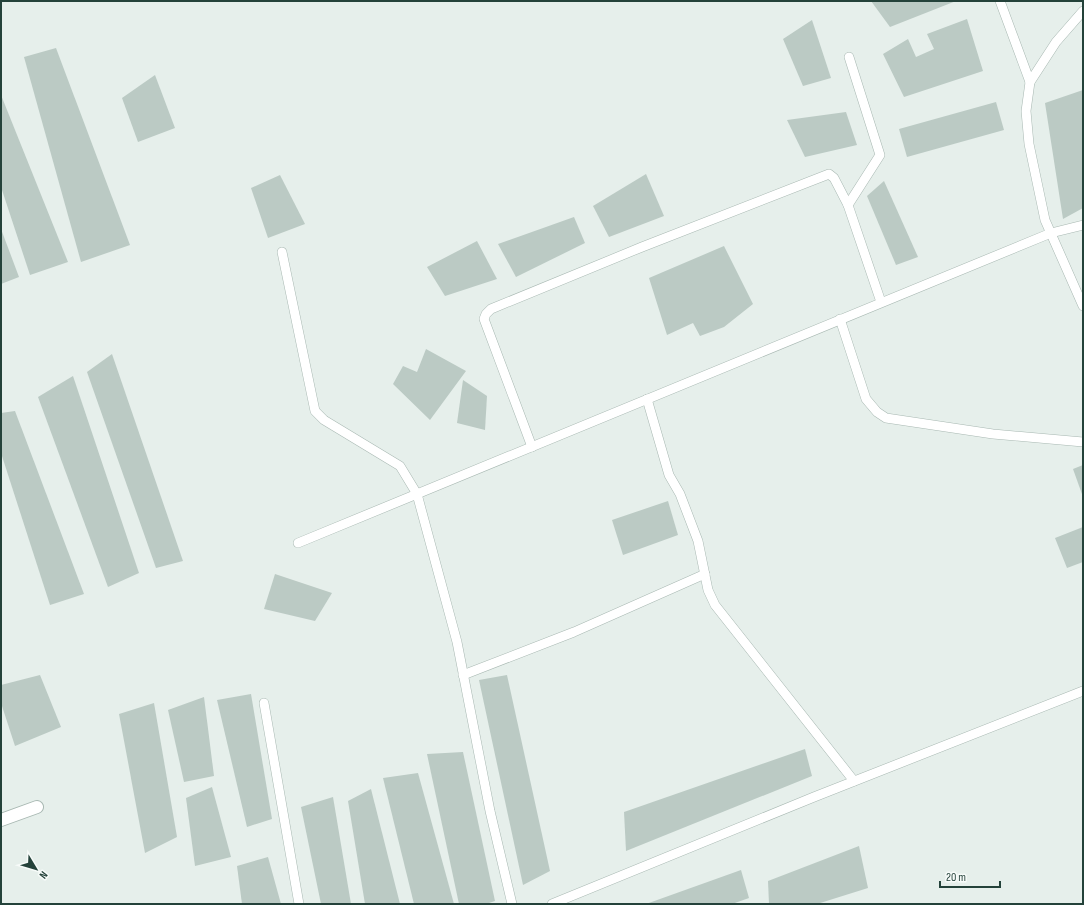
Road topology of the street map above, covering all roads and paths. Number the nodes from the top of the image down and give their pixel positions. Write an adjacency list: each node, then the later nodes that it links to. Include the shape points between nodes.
1 (1000, 1): 4 (lane)
2 (1083, 11): 4 (lane, via 1056,42)
3 (849, 57): 5 (lane, via 880,155)
4 (1030, 82): 7 (lane, via 1026,112 1029,144)
5 (848, 205): 9 (lane); 14 (lane, via 834,178 829,174 491,309 484,319)
6 (1083, 225): 7 (lane)
7 (1050, 233): 9 (lane); 10 (lane)
8 (282, 252): 15 (lane, via 315,411 324,420 400,466)
9 (881, 302): 11 (lane)
10 (1083, 306)
11 (840, 319): 12 (lane); 13 (lane, via 866,399 886,418 993,434)
12 (647, 399): 14 (lane); 17 (lane, via 668,475 680,494 698,541)
13 (1083, 442)
14 (532, 446): 15 (lane)
15 (417, 494): 16 (lane); 18 (lane, via 457,642)
16 (298, 543)
17 (705, 574): 18 (lane, via 574,632); 21 (lane, via 708,590 715,605)
18 (463, 675): 25 (lane, via 490,811)
19 (1083, 691): 21 (lane)
20 (264, 703): 24 (lane)
21 (854, 781): 26 (lane)
22 (37, 807): 23 (street)
23 (1, 820)
24 (299, 904)
25 (512, 904)
26 (552, 904)

